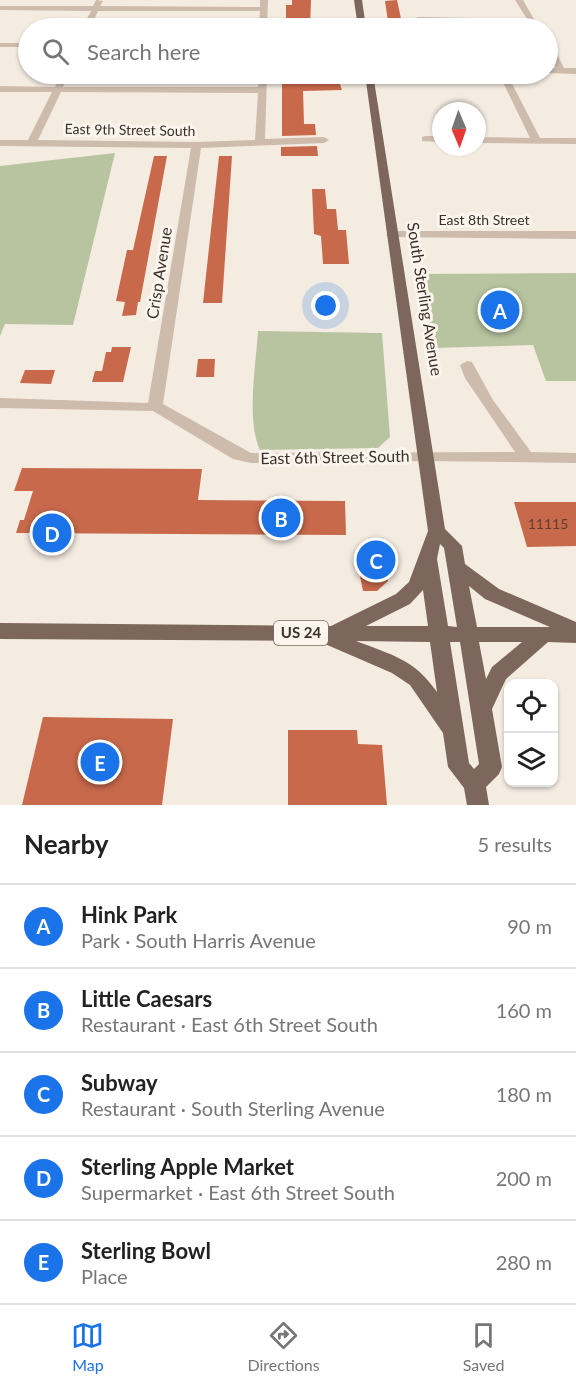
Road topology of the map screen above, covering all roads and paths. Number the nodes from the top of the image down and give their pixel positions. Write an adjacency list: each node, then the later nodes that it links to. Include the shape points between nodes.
1 (264, 0): 6 (street)
2 (358, 0): 9 (main road)
3 (519, 0): 10 (street)
4 (98, 4): 5 (street); 6 (street); 7 (street)
5 (0, 8)
6 (263, 9): 8 (street)
7 (91, 18)
8 (263, 18)
9 (361, 18)
10 (530, 18)
11 (0, 45): 12 (street)
12 (18, 45)
13 (558, 65): 14 (street)
14 (561, 71): 15 (street)
15 (576, 71)
16 (60, 84): 21 (street)
17 (262, 84): 22 (street)
18 (370, 84): 33 (main road, South Sterling Avenue)
19 (508, 84): 27 (street)
20 (0, 89): 21 (street)
21 (57, 89): 22 (street); 31 (street)
22 (262, 90): 28 (street)
23 (425, 139): 24 (street)
24 (432, 139)
25 (324, 140): 28 (street, East 9th Street South)
26 (486, 140): 27 (street)
27 (536, 140): 29 (street)
28 (260, 141): 32 (street, East 9th Street South)
29 (576, 141)
30 (0, 143): 31 (street, East 9th Street South)
31 (32, 143): 32 (street, East 9th Street South)
32 (196, 145): 37 (street, Crisp Avenue)
33 (392, 234): 34 (street, East 8th Street); 38 (main road, South Sterling Avenue)
34 (576, 235)
35 (467, 365): 39 (street, via 476,388)
36 (0, 403): 37 (street)
37 (155, 406): 38 (street, East 6th Street South, via 251,459)
38 (427, 456): 39 (street, East 6th Street South); 41 (main road, South Sterling Avenue)
39 (526, 457): 40 (street, East 6th Street South)
40 (576, 458)
41 (437, 531): 42 (main road, South Sterling Avenue); 43 (main road, South Sterling Avenue, via 453,546)
42 (428, 559): 45 (main road, via 416,586 403,599); 47 (main road, South Sterling Avenue)
43 (457, 567): 46 (main road, via 492,594); 48 (main road, South Sterling Avenue)
44 (0, 631): 45 (main road, US 24)
45 (325, 633): 47 (main road, US 24); 51 (main road, via 417,679)
46 (576, 633): 49 (main road, US 24)
47 (440, 634): 48 (main road, US 24); 51 (main road, South Sterling Avenue)
48 (468, 634): 49 (main road, US 24); 50 (main road, South Sterling Avenue)
49 (545, 634): 50 (main road, via 499,673)
50 (481, 709): 52 (main road, South Sterling Avenue, via 492,766)
51 (455, 733): 52 (main road, South Sterling Avenue, via 459,767)
52 (476, 794)

